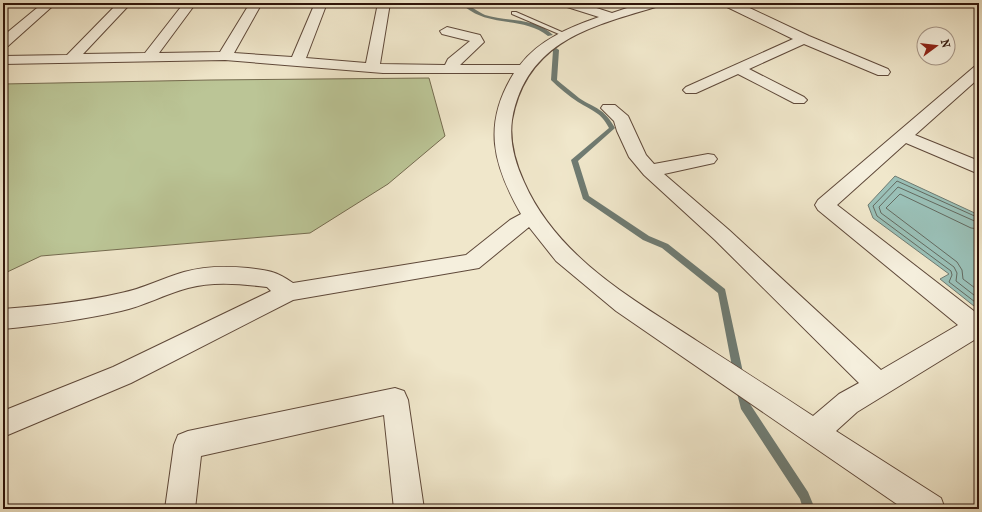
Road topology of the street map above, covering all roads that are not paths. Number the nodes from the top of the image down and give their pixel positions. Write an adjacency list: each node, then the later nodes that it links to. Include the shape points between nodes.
1 (50, 3): 15 (street)
2 (125, 3): 18 (street)
3 (190, 3): 17 (street)
4 (256, 3): 16 (street)
5 (321, 3): 20 (street)
6 (384, 3): 21 (street)
7 (568, 3): 11 (street)
8 (655, 3): 11 (street)
9 (729, 3): 14 (street)
10 (514, 13): 13 (lane)
11 (613, 17): 13 (street)
12 (447, 31): 23 (street, via 475,38 477,42 453,62)
13 (568, 36): 24 (street, via 542,51)
14 (804, 39): 22 (street); 26 (street)
15 (3, 43)
16 (226, 56): 17 (street); 20 (street)
17 (149, 57): 18 (street)
18 (72, 58): 19 (street)
19 (3, 60)
20 (298, 62): 21 (street)
21 (372, 68): 23 (street)
22 (738, 68): 27 (street); 28 (street)
23 (452, 69): 24 (street)
24 (523, 69): 34 (street, via 510,94 502,135 511,173)
25 (979, 70): 30 (street)
26 (883, 72)
27 (691, 90)
28 (799, 100)
29 (609, 108): 33 (street, via 622,119 638,157)
30 (904, 136): 32 (street); 37 (street, via 825,205)
31 (708, 159): 33 (street)
32 (979, 168)
33 (650, 171): 38 (street, via 722,235)
34 (532, 216): 35 (street, via 472,262); 40 (street, via 548,238 591,280 624,305)
35 (289, 292): 36 (street, via 272,279 228,274 206,276 185,280 122,302 66,313); 39 (street, via 122,375)
36 (3, 319)
37 (977, 326): 38 (street)
38 (879, 385): 40 (street, via 848,403)
39 (3, 424)
40 (815, 432): 43 (street)
41 (180, 509): 42 (street, via 188,445 395,400)
42 (409, 509)
43 (930, 509)

